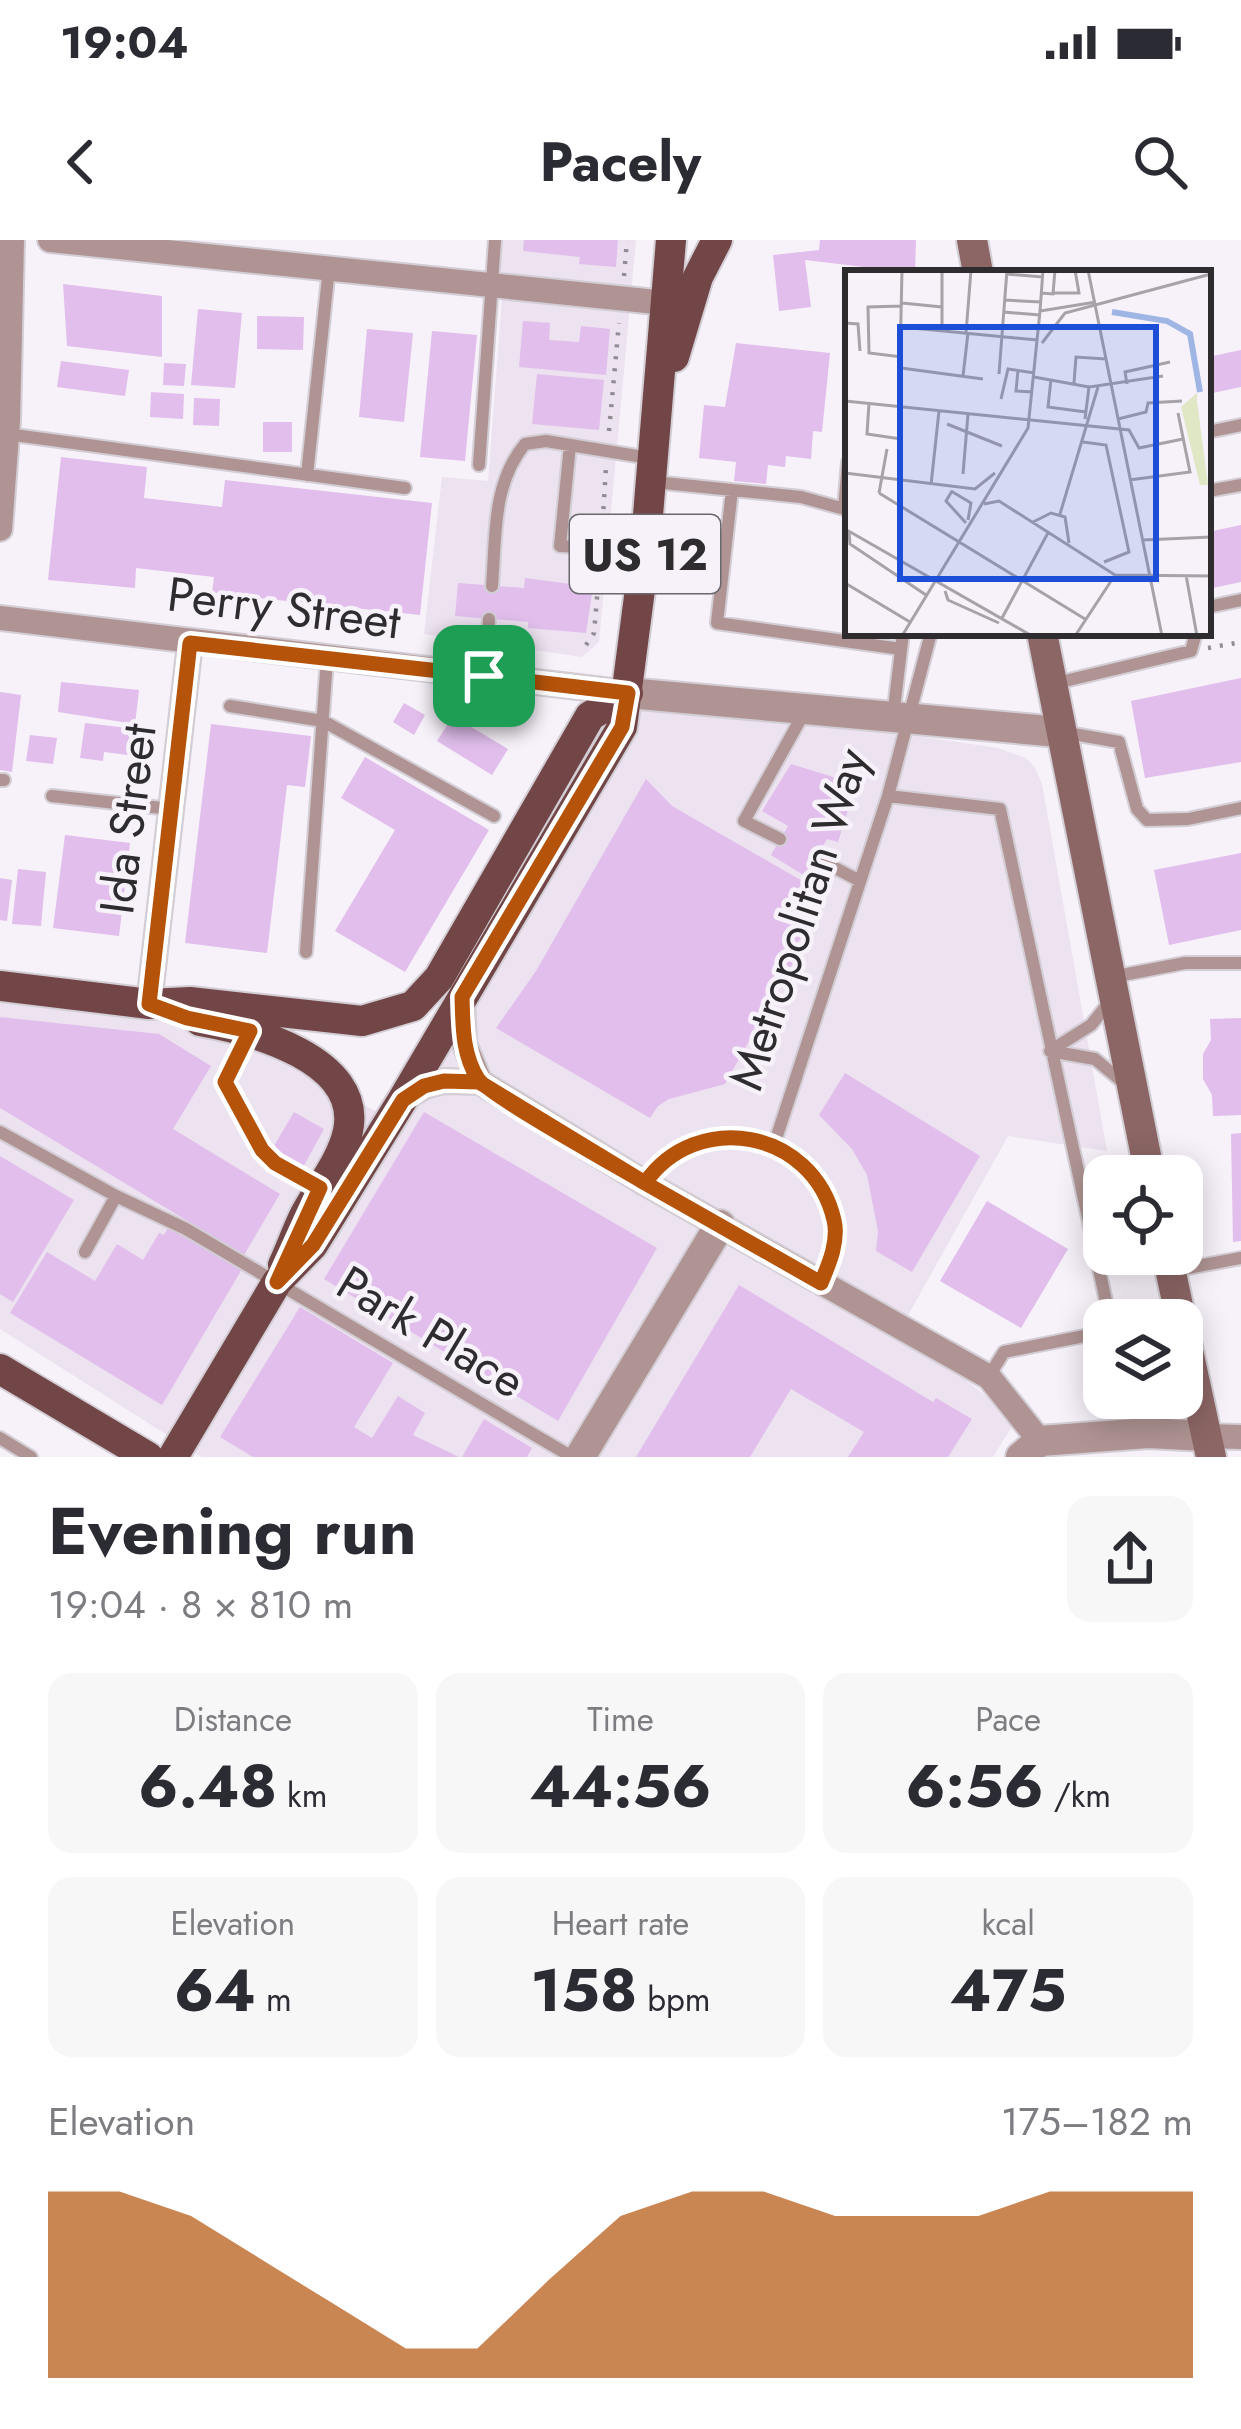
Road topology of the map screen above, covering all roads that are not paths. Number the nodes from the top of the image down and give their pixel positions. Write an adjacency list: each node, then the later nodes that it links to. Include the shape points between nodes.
1 (12, 240): 13 (street)
2 (50, 240): 8 (street)
3 (321, 240): 9 (street)
4 (495, 240): 11 (lane)
5 (671, 240): 12 (main road, US 12)
6 (717, 240): 14 (main road)
7 (972, 240): 10 (main road)
8 (203, 248): 9 (street)
9 (323, 268): 11 (street); 21 (lane)
10 (977, 270)
11 (492, 285): 12 (street); 19 (lane)
12 (666, 303): 14 (main road, US 12)
13 (4, 385): 17 (street)
14 (657, 414): 20 (main road, US 12)
15 (1241, 425): 16 (lane)
16 (1211, 431)
17 (7, 434): 21 (lane); 27 (street)
18 (570, 445): 20 (lane); 28 (lane, via 560,546); 29 (lane, via 525,444 510,462 500,486)
19 (479, 465)
20 (652, 470): 24 (lane); 28 (main road, US 12)
21 (307, 475): 23 (lane)
22 (1241, 484): 25 (lane)
23 (405, 488)
24 (731, 490): 26 (lane); 39 (lane, via 717,623)
25 (1211, 490)
26 (845, 509)
27 (0, 529)
28 (646, 550): 43 (main road, US 12)
29 (492, 586)
30 (1241, 600): 31 (lane)
31 (1211, 606)
32 (0, 618): 38 (street, Perry Street)
33 (489, 619): 41 (lane)
34 (903, 636): 39 (lane)
35 (931, 636): 46 (lane)
36 (1043, 636): 42 (main road)
37 (1195, 636): 42 (lane, via 1191,651)
38 (190, 643): 40 (street, Perry Street); 52 (street, Ida Street)
39 (901, 649): 46 (lane)
40 (327, 659): 41 (street, Perry Street); 47 (lane)
41 (484, 676): 43 (street, Perry Street)
42 (1051, 684): 48 (main road)
43 (628, 693): 45 (street, Perry Street); 61 (main road, US 12, via 622,727); 62 (main road, via 590,716 427,994 397,1014 362,1021)
44 (230, 706): 47 (lane)
45 (806, 710): 46 (street, Perry Street); 54 (lane, via 744,821)
46 (901, 719): 48 (street, Perry Street); 50 (lane, Metropolitan Way)
47 (323, 721): 53 (lane); 57 (lane)
48 (1059, 732): 51 (lane, via 1119,742 1137,809 1148,820); 60 (main road)
49 (52, 796): 52 (lane)
50 (888, 796): 56 (lane, Metropolitan Way); 64 (lane, via 1000,808)
51 (1241, 808)
52 (171, 809): 62 (street, Ida Street)
53 (494, 816)
54 (780, 839)
55 (816, 858): 56 (lane)
56 (860, 881): 69 (lane, Metropolitan Way)
57 (306, 952)
58 (1241, 963): 60 (lane, via 1185,963)
59 (0, 986): 62 (main road)
60 (1110, 988): 64 (lane, via 1091,1024); 66 (main road)
61 (462, 997): 65 (street, via 464,1043); 67 (main road, US 12)
62 (149, 1004): 63 (main road)
63 (250, 1031): 72 (lane, via 225,1082 262,1150); 72 (main road, via 323,1068 343,1093 349,1129)
64 (1051, 1051): 66 (lane, via 1094,1059); 80 (lane)
65 (479, 1082): 67 (street, via 444,1081); 71 (street)
66 (1132, 1091): 70 (main road)
67 (403, 1100): 78 (main road, US 12, via 313,1245)
68 (0, 1132): 73 (lane, Park Place)
69 (774, 1145): 71 (lane, Metropolitan Way, via 733,1137 708,1142 665,1162); 79 (lane, Metropolitan Way, via 799,1157 835,1222)
70 (1146, 1155)
71 (645, 1183): 74 (street)
72 (320, 1188): 78 (main road)
73 (116, 1196): 75 (lane); 78 (lane, Park Place)
74 (720, 1225): 79 (street); 91 (street)
75 (86, 1252)
76 (1241, 1258): 77 (lane)
77 (1203, 1261)
78 (277, 1282): 90 (main road, US 12); 91 (lane, Park Place)
79 (821, 1283): 83 (street)
80 (1104, 1299)
81 (1083, 1336): 83 (lane, via 1004,1352)
82 (0, 1369): 89 (main road)
83 (989, 1377): 87 (street)
84 (1241, 1437): 86 (street)
85 (0, 1438): 88 (lane)
86 (1209, 1446): 87 (street, via 1148,1433)
87 (1031, 1449)
88 (32, 1457)
89 (148, 1457)
90 (173, 1457)
91 (576, 1457)

